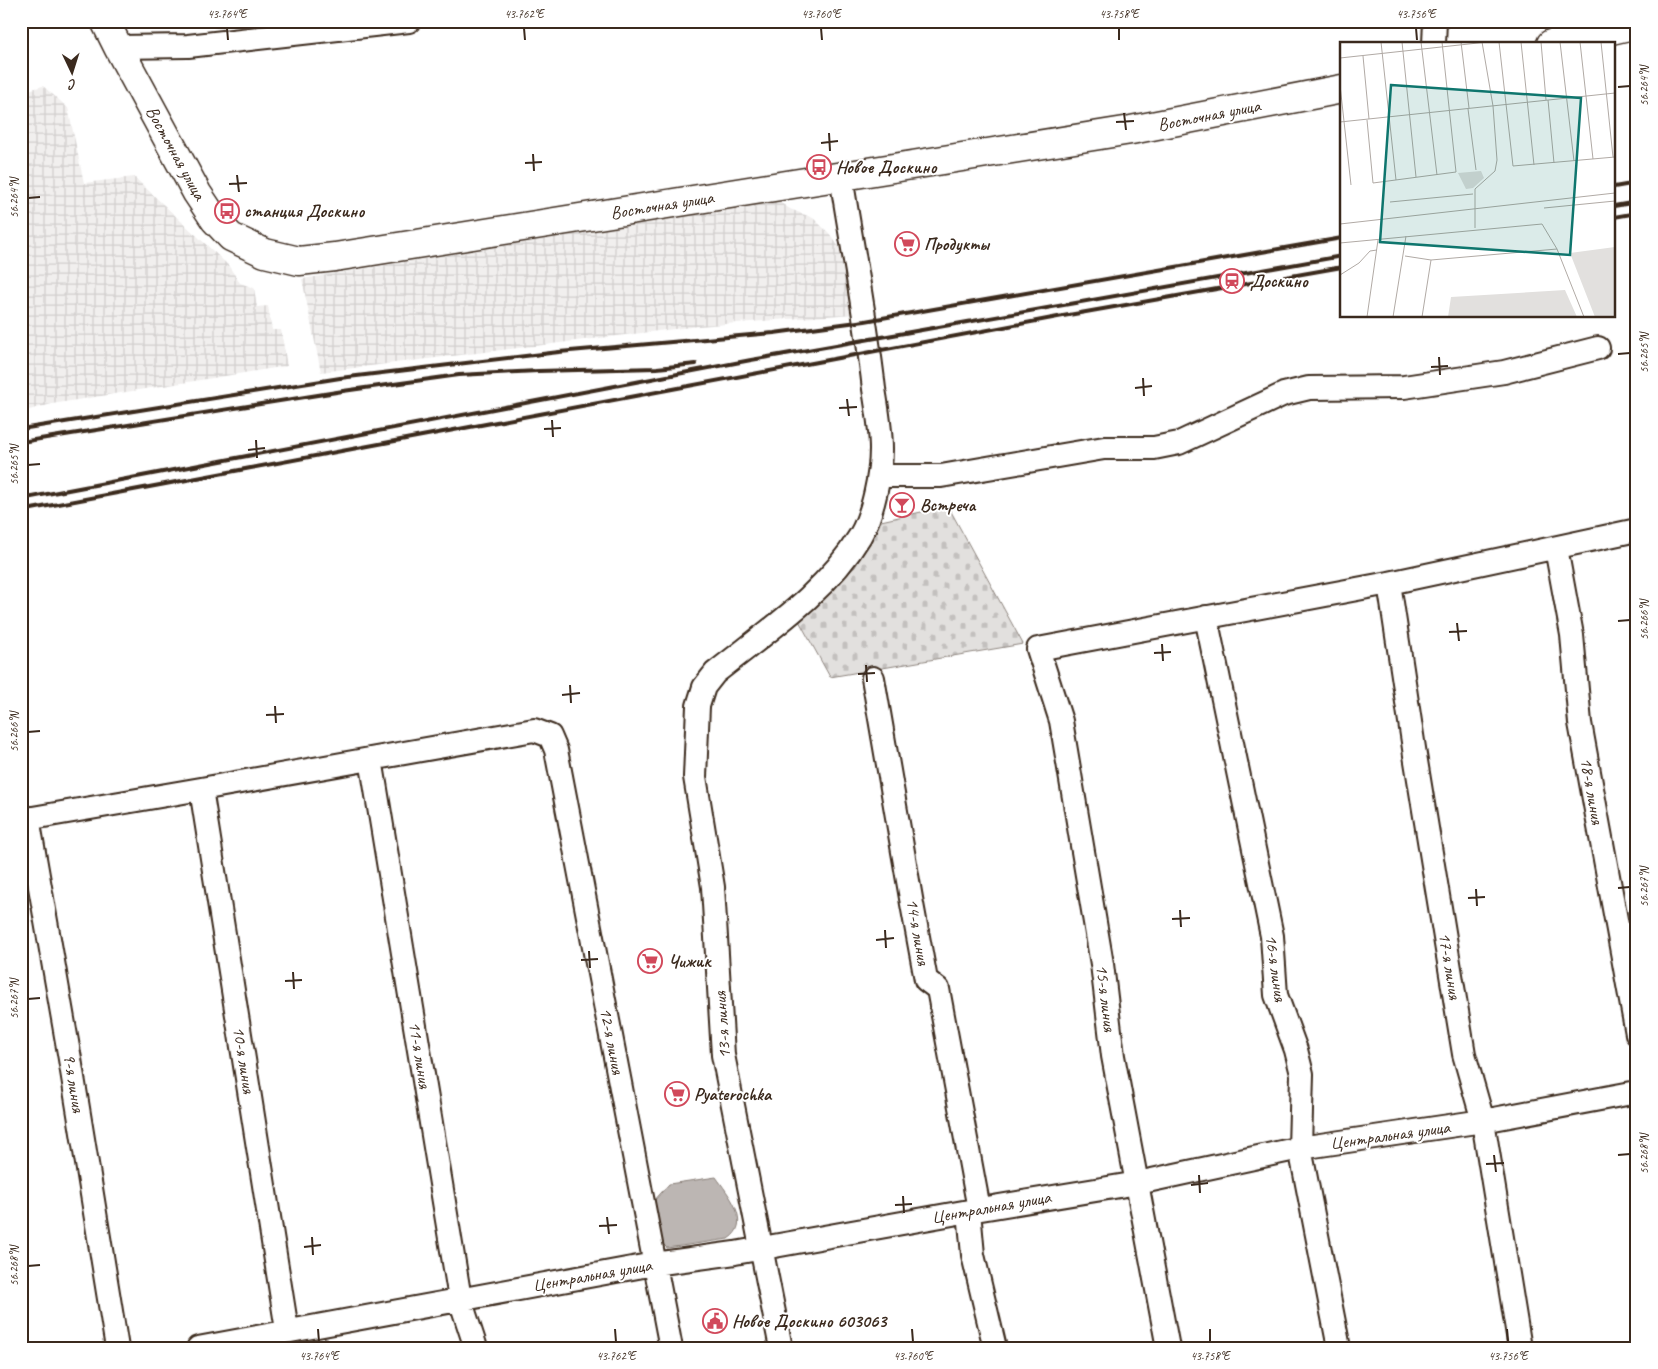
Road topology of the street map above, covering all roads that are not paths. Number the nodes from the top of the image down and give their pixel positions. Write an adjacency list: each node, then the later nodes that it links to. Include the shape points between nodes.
1 (106, 21): 7 (main road, Восточная улица)
2 (409, 21): 7 (street, via 188,46)
3 (1435, 21): 5 (street)
4 (1637, 24): 6 (main road)
5 (1434, 42)
6 (1560, 42)
7 (118, 47): 9 (main road, Восточная улица, via 215,220 231,237 265,253 299,261)
8 (1340, 90): 9 (main road, Восточная улица, via 1131,130)
9 (841, 176): 11 (street, 13-я линия, via 871,363 881,448)
10 (1598, 348): 11 (street, via 1504,372 1404,387 1309,388 1284,394 1179,443 1154,448 1104,448 941,476)
11 (879, 476): 26 (street, 13-я линия, via 861,535 844,559 815,591 715,673 704,687 698,706 695,777 713,887 723,1056)
12 (1637, 530): 13 (street)
13 (1556, 548): 14 (street); 20 (street, 18-я линия, via 1572,635 1580,723)
14 (1390, 583): 15 (street); 22 (street, 17-я линия, via 1464,1054)
15 (1206, 617): 23 (street, 16-я линия, via 1272,936 1276,995 1302,1074); 24 (street, 15-я линия, via 1038,649 1060,721 1102,964 1113,1056)
16 (873, 678): 25 (street, 14-я линия, via 926,980 938,989)
17 (371, 759): 18 (street); 27 (street, 12-я линия, via 534,730 550,736 558,760); 28 (street, 11-я линия)
18 (200, 790): 19 (street); 29 (street, 10-я линия)
19 (25, 819): 30 (street, 9-я линия, via 70,1059)
20 (1637, 1034)
21 (1637, 1092): 22 (street, Центральная улица)
22 (1483, 1121): 23 (street, Центральная улица); 38 (street, 17-я линия)
23 (1300, 1148): 24 (street, Центральная улица); 37 (street, 16-я линия)
24 (1138, 1183): 25 (street, Центральная улица); 36 (street, 15-я линия)
25 (974, 1210): 26 (street, Центральная улица); 35 (street, 14-я линия, via 973,1255)
26 (760, 1248): 27 (street, Центральная улица); 34 (street, 13-я линия)
27 (654, 1264): 28 (street, Центральная улица); 33 (street, 12-я линия)
28 (460, 1299): 29 (street, Центральная улица); 32 (street, 11-я линия)
29 (297, 1335): 31 (street, Центральная улица)
30 (117, 1348)
31 (198, 1348)
32 (476, 1348)
33 (671, 1348)
34 (780, 1348)
35 (995, 1348)
36 (1168, 1348)
37 (1339, 1348)
38 (1520, 1348)

